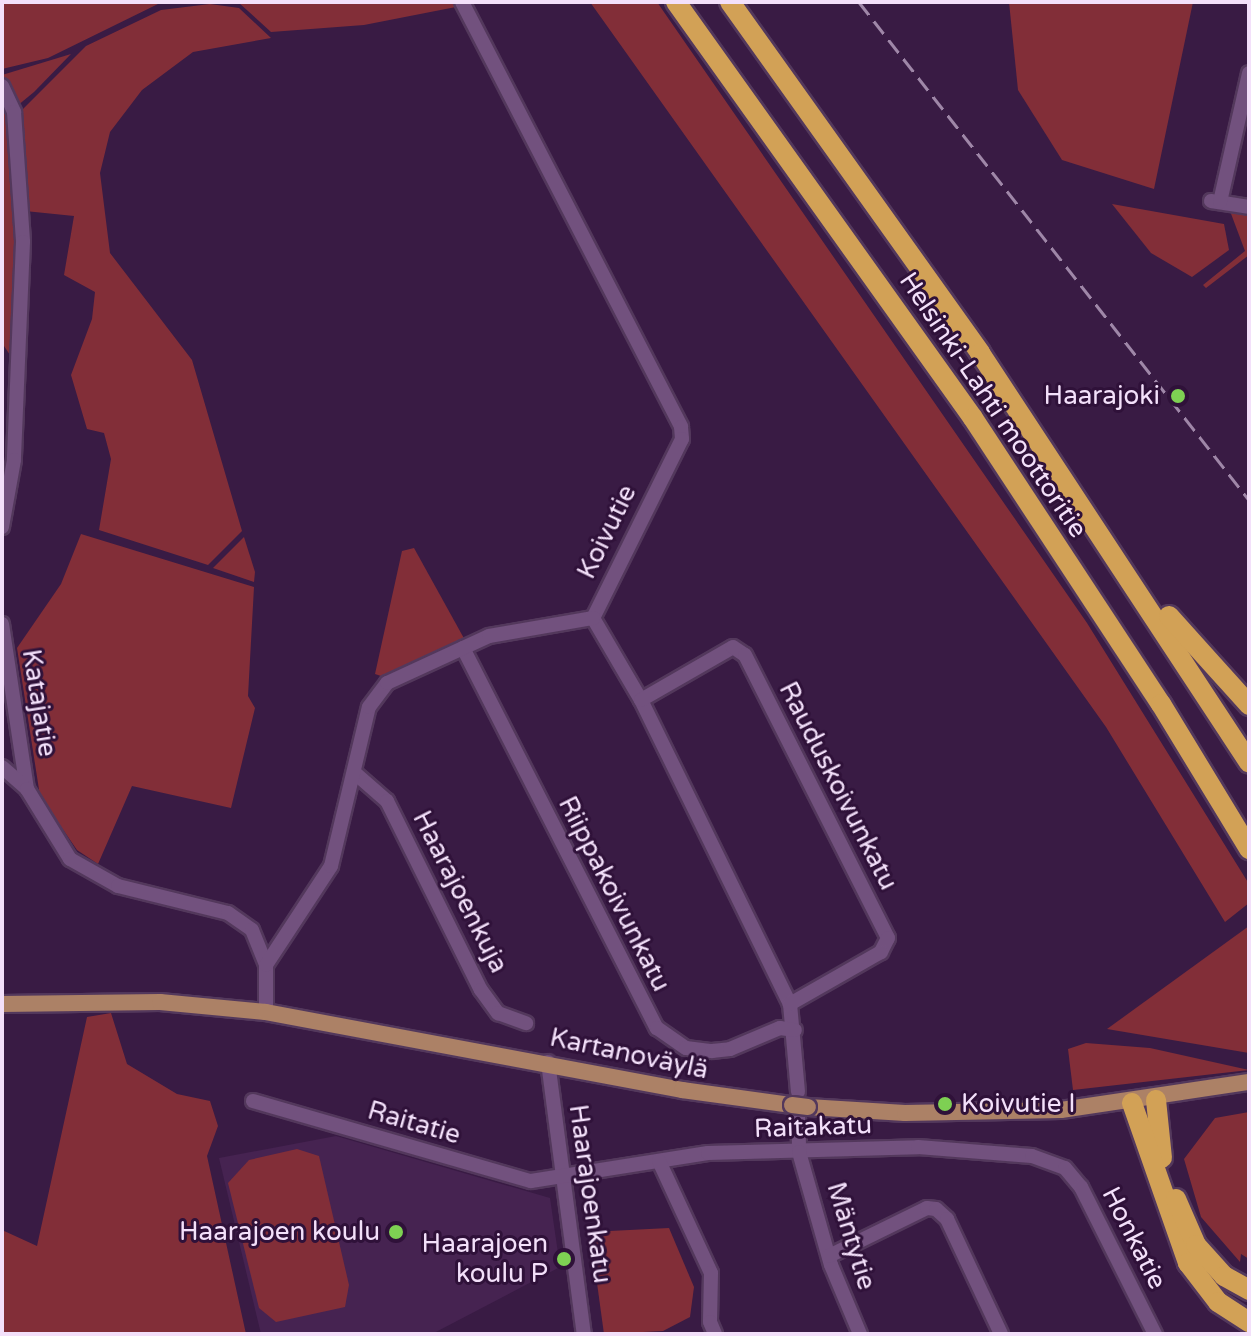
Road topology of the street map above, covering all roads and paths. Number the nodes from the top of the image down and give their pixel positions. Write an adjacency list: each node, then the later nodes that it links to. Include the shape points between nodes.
1 (462, 2): 9 (street, Koivutie, via 681,427 682,439)
2 (676, 2): 18 (highway, Helsinki-Lahti moottoritie, via 973,418 1161,704)
3 (730, 2): 8 (highway, Helsinki-Lahti moottoritie, via 980,353)
4 (1249, 73): 6 (street, via 1216,202)
5 (2, 86): 7 (street, via 14,112 23,242 14,460)
6 (1249, 207)
7 (2, 527)
8 (1111, 549): 13 (highway); 14 (highway, Helsinki-Lahti moottoritie)
9 (593, 618): 11 (street, via 489,636); 12 (street, Koivutie)
10 (2, 624): 17 (street, Katajatie)
11 (463, 648): 16 (street, via 387,683 369,707); 24 (street, Riippakoivunkatu, via 657,1028 686,1048 712,1051 780,1028)
12 (641, 700): 21 (street, Koivutie); 21 (street, Rauduskoivunkatu, via 733,647 745,655 888,938 881,952)
13 (1249, 705)
14 (1249, 762)
15 (2, 767): 17 (street)
16 (356, 774): 19 (street, via 331,866); 23 (street, Haarajoenkuja, via 387,801 481,990 498,1013)
17 (27, 789): 19 (street, via 55,841 93,876 228,913 252,930)
18 (1249, 849)
19 (266, 965): 22 (street)
20 (2, 1004): 22 (main road, Kartanoväylä, via 160,1002)
21 (790, 1004): 24 (street, Koivutie)
22 (266, 1012): 25 (main road, Kartanoväylä)
23 (526, 1023)
24 (795, 1030): 30 (street, Koivutie)
25 (548, 1062): 30 (main road, Kartanoväylä, via 696,1093); 34 (street, Haarajoenkatu)
26 (1249, 1082): 27 (main road, Kartanoväylä)
27 (1156, 1100): 29 (main road, Kartanoväylä); 36 (highway, via 1166,1173 1196,1245 1224,1276)
28 (253, 1101): 34 (street, Raitatie, via 515,1177)
29 (1132, 1103): 30 (main road, Kartanoväylä, via 993,1113); 37 (highway, via 1188,1263 1218,1302)
30 (799, 1105): 31 (street, Koivutie)
31 (799, 1152): 32 (street, Raitakatu, via 708,1153); 33 (street, Raitakatu, via 918,1147 1032,1156); 35 (street, Mäntytie)
32 (659, 1161): 34 (street, Raitakatu); 39 (street, via 711,1273 710,1322)
33 (1065, 1168): 42 (street, Honkatie, via 1081,1187)
34 (563, 1177): 38 (street, Haarajoenkatu)
35 (829, 1256): 40 (street, Mäntytie); 41 (street, via 927,1208 936,1209 947,1219)
36 (1249, 1290)
37 (1249, 1322)
38 (584, 1334)
39 (715, 1334)
40 (860, 1334)
41 (1001, 1334)
42 (1155, 1334)

